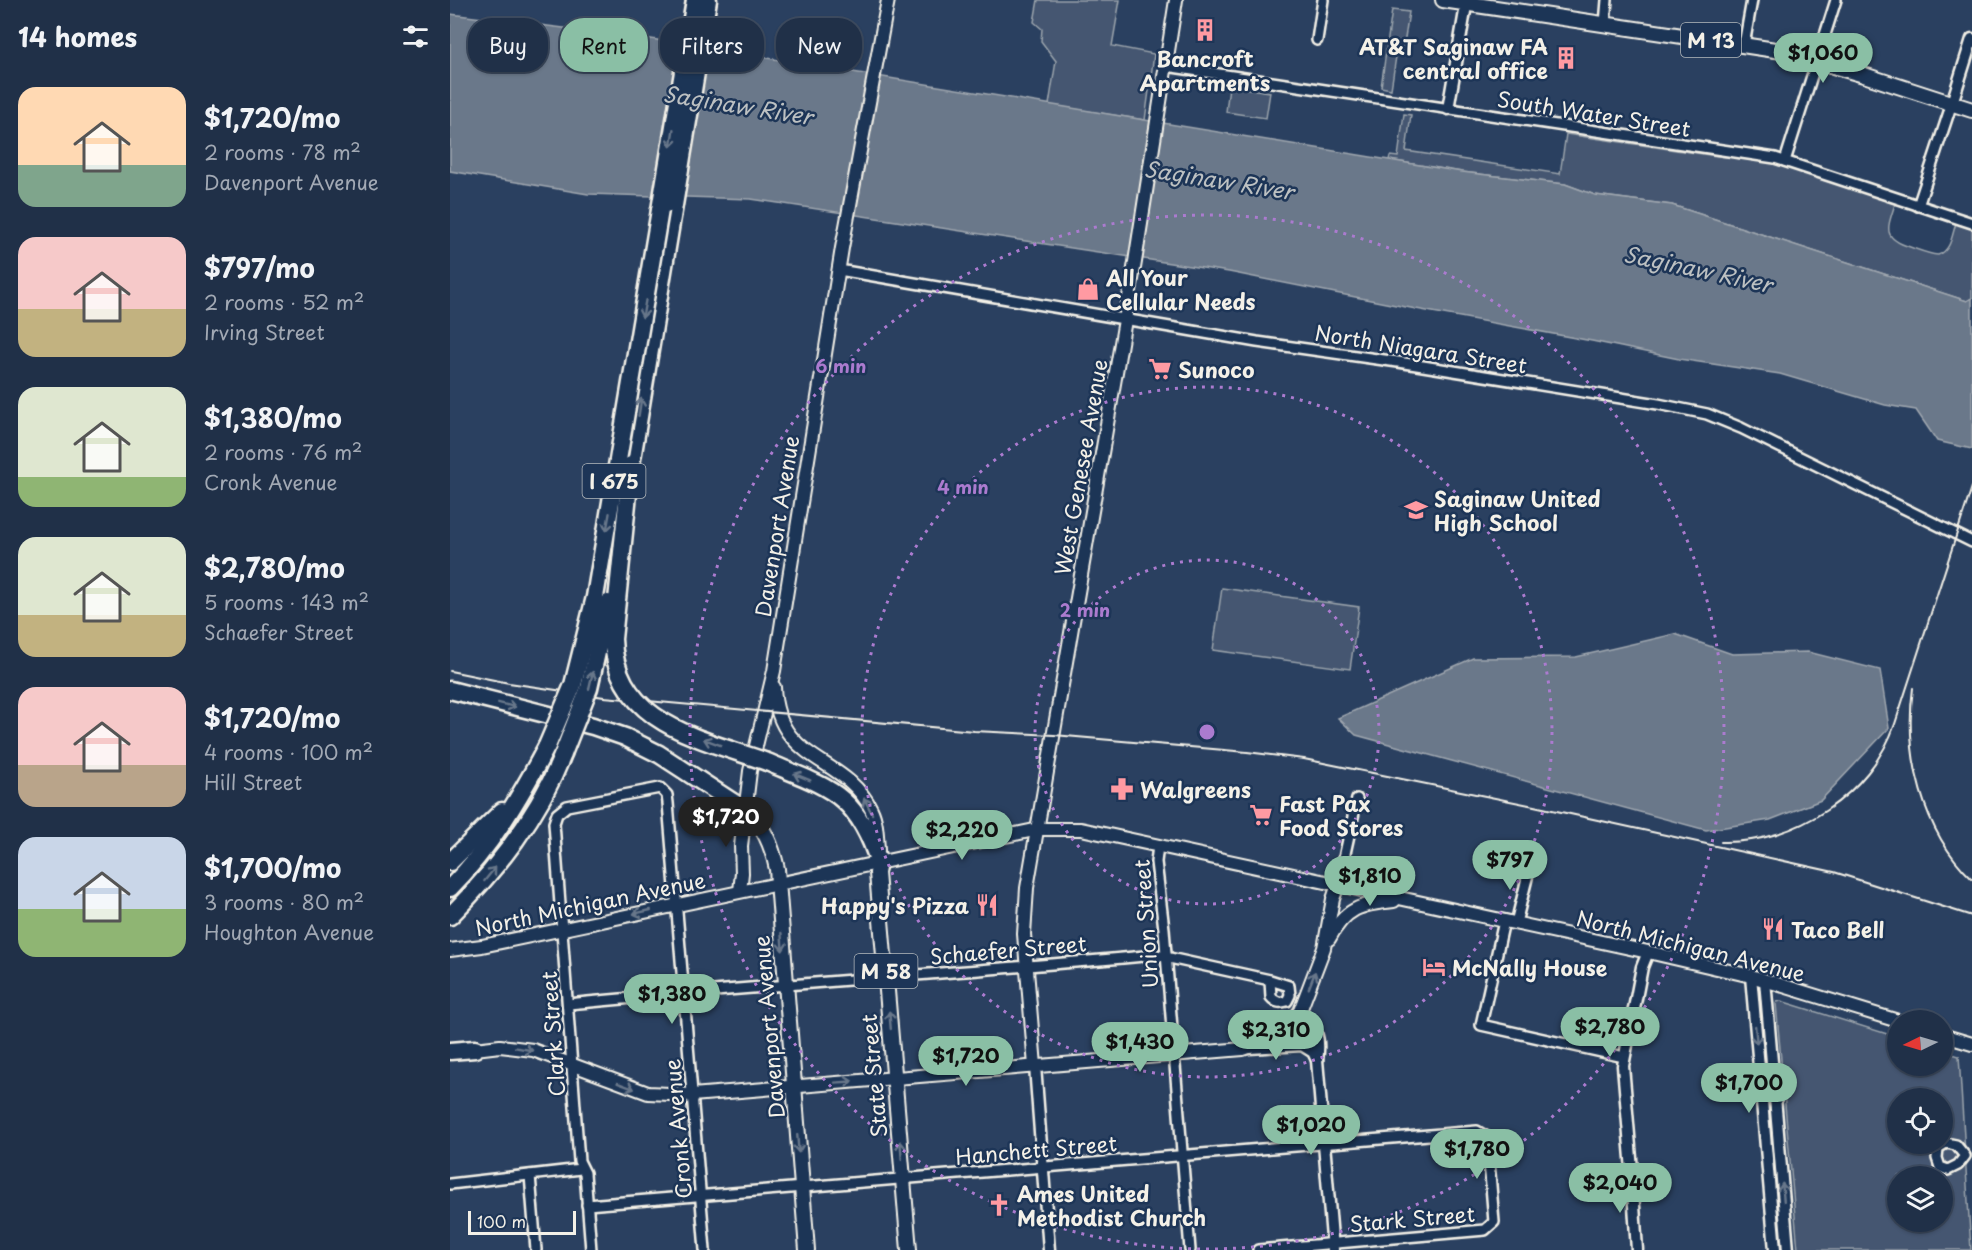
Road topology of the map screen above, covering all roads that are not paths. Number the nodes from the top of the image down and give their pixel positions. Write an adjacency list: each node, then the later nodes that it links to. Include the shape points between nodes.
1 (695, 0): 33 (highway, I 675, one-way to 33, bridge, via 595,597 573,686)
2 (708, 0): 20 (highway, I 675)
3 (716, 0): 20 (highway, via 703,71)
4 (888, 0): 27 (main road, Davenport Avenue)
5 (1176, 0): 17 (main road, West Genesee Avenue)
6 (1323, 0): 14 (street)
7 (1443, 0): 11 (main road, M 13)
8 (1607, 0): 12 (street)
9 (1752, 0): 15 (street)
10 (1836, 0): 16 (street)
11 (1467, 2): 12 (main road, M 13); 22 (street)
12 (1605, 24): 15 (main road, M 13)
13 (1972, 39): 21 (street)
14 (1317, 40)
15 (1744, 45): 16 (main road, M 13)
16 (1816, 60): 21 (main road, M 13); 24 (street)
17 (1166, 66): 19 (street, South Water Street); 28 (main road, West Genesee Avenue)
18 (1311, 76): 19 (street)
19 (1310, 87): 22 (street, South Water Street)
20 (693, 94): 29 (highway, I 675, one-way to 20)
21 (1952, 103): 23 (main road, M 13); 25 (street)
22 (1448, 109): 24 (street, South Water Street)
23 (1972, 110)
24 (1785, 161): 25 (street, South Water Street)
25 (1918, 206): 26 (street, South Water Street)
26 (1972, 223)
27 (839, 270): 28 (street, North Niagara Street); 31 (main road, Davenport Avenue)
28 (1125, 319): 30 (street, North Niagara Street, via 1707,414); 37 (main road, West Genesee Avenue)
29 (631, 465): 40 (highway, one-way to 29, bridge, via 863,824 838,795 767,762 661,722 641,706 624,682 614,657 613,639); 48 (highway, I 675, one-way to 29, bridge, via 481,886 513,845 544,795 590,688)
30 (1972, 542)
31 (774, 671): 35 (main road, Davenport Avenue, via 750,771); 40 (main road, one-way to 31, via 876,825 861,794 795,743 784,729 775,698)
32 (450, 690): 35 (highway, one-way to 35, via 625,737 659,754)
33 (526, 787): 39 (highway); 44 (highway, I 675, via 492,840)
34 (1357, 799): 43 (street)
35 (745, 810): 42 (main road, Davenport Avenue, via 756,818 768,839); 45 (main road, Davenport Avenue)
36 (557, 814): 47 (street, Cronk Avenue, via 567,806 655,788 663,790 668,803); 50 (street, Clark Street, via 554,823)
37 (1039, 829): 38 (main road, North Michigan Avenue, via 1081,830); 40 (main road, North Michigan Avenue); 55 (main road, West Genesee Avenue, via 1024,910)
38 (1158, 846): 43 (main road, North Michigan Avenue); 54 (street, Union Street, via 1156,862)
39 (450, 862)
40 (879, 863): 42 (main road, North Michigan Avenue); 57 (main road, State Street / M 58)
41 (1530, 866): 49 (street)
42 (778, 884): 45 (main road, North Michigan Avenue); 60 (main road, Davenport Avenue, one-way to 60)
43 (1338, 885): 46 (main road, North Michigan Avenue); 51 (main road)
44 (450, 888)
45 (741, 891): 47 (main road, North Michigan Avenue)
46 (1408, 900): 49 (main road, North Michigan Avenue); 51 (main road, via 1369,903 1347,913)
47 (677, 904): 50 (main road, North Michigan Avenue, one-way to 50); 61 (street, Cronk Avenue)
48 (450, 916)
49 (1510, 922): 53 (main road, North Michigan Avenue); 71 (street, via 1481,1025)
50 (562, 929): 52 (main road, North Michigan Avenue); 62 (street, Clark Street)
51 (1324, 948): 63 (main road, one-way to 51)
52 (450, 950)
53 (1648, 952): 56 (main road, North Michigan Avenue); 71 (street)
54 (1165, 957): 55 (street, Schaefer Street); 58 (street, Schaefer Street); 70 (street, Union Street)
55 (1026, 967): 57 (street, Schaefer Street); 74 (main road, West Genesee Avenue)
56 (1751, 976): 59 (main road, North Michigan Avenue); 99 (street, one-way to 99)
57 (886, 978): 60 (street, Schaefer Street); 75 (main road, State Street / M 58, one-way to 57)
58 (1270, 980)
59 (1765, 980): 64 (main road, North Michigan Avenue); 100 (street, one-way to 59)
60 (785, 986): 61 (street, Schaefer Street); 76 (main road, Davenport Avenue)
61 (684, 992): 62 (street, Schaefer Street); 77 (street, Cronk Avenue)
62 (568, 1004): 73 (street, Clark Street)
63 (1300, 1011): 68 (main road, via 1278,1033); 72 (street, via 1317,1033)
64 (1887, 1018)
65 (1953, 1038): 66 (main road)
66 (1972, 1044)
67 (475, 1049): 69 (highway); 73 (main road, one-way to 73, via 519,1047)
68 (1243, 1049): 70 (main road); 72 (street, via 1302,1045)
69 (450, 1052)
70 (1174, 1055): 74 (main road); 79 (street, Union Street)
71 (1624, 1056): 98 (street)
72 (1317, 1060): 78 (street)
73 (571, 1064): 77 (main road, one-way to 77, via 648,1093); 81 (street, Clark Street)
74 (1035, 1066): 75 (main road); 80 (street, West Genesee Avenue)
75 (895, 1078): 76 (main road, one-way to 75); 83 (main road, State Street / M 58, one-way to 75)
76 (793, 1086): 77 (main road); 85 (main road, Davenport Avenue, one-way to 85)
77 (692, 1095): 86 (street, Cronk Avenue)
78 (1324, 1143): 79 (street, Hanchett Street); 88 (street, Hanchett Street, via 1477,1131 1487,1137); 89 (street)
79 (1182, 1155): 80 (street, Hanchett Street); 96 (street, Union Street)
80 (1042, 1167): 83 (street, Hanchett Street); 95 (street, West Genesee Avenue)
81 (581, 1169): 82 (street); 87 (street, Clark Street, via 585,1173)
82 (531, 1175): 84 (street); 90 (street)
83 (903, 1179): 85 (street, Hanchett Street); 94 (main road, State Street / M 58)
84 (450, 1184)
85 (802, 1187): 86 (street, Hanchett Street); 93 (main road, Davenport Avenue)
86 (701, 1195): 87 (street, Hanchett Street); 92 (street, Cronk Avenue)
87 (587, 1205): 91 (street, Clark Street)
88 (1494, 1222): 89 (street, Stark Street, via 1485,1230)
89 (1333, 1247): 97 (street, Stark Street)
90 (536, 1250)
91 (591, 1250)
92 (705, 1250)
93 (807, 1250)
94 (909, 1250)
95 (1049, 1250)
96 (1190, 1250)
97 (1258, 1250)
98 (1637, 1250)
99 (1775, 1250)
100 (1788, 1250)

